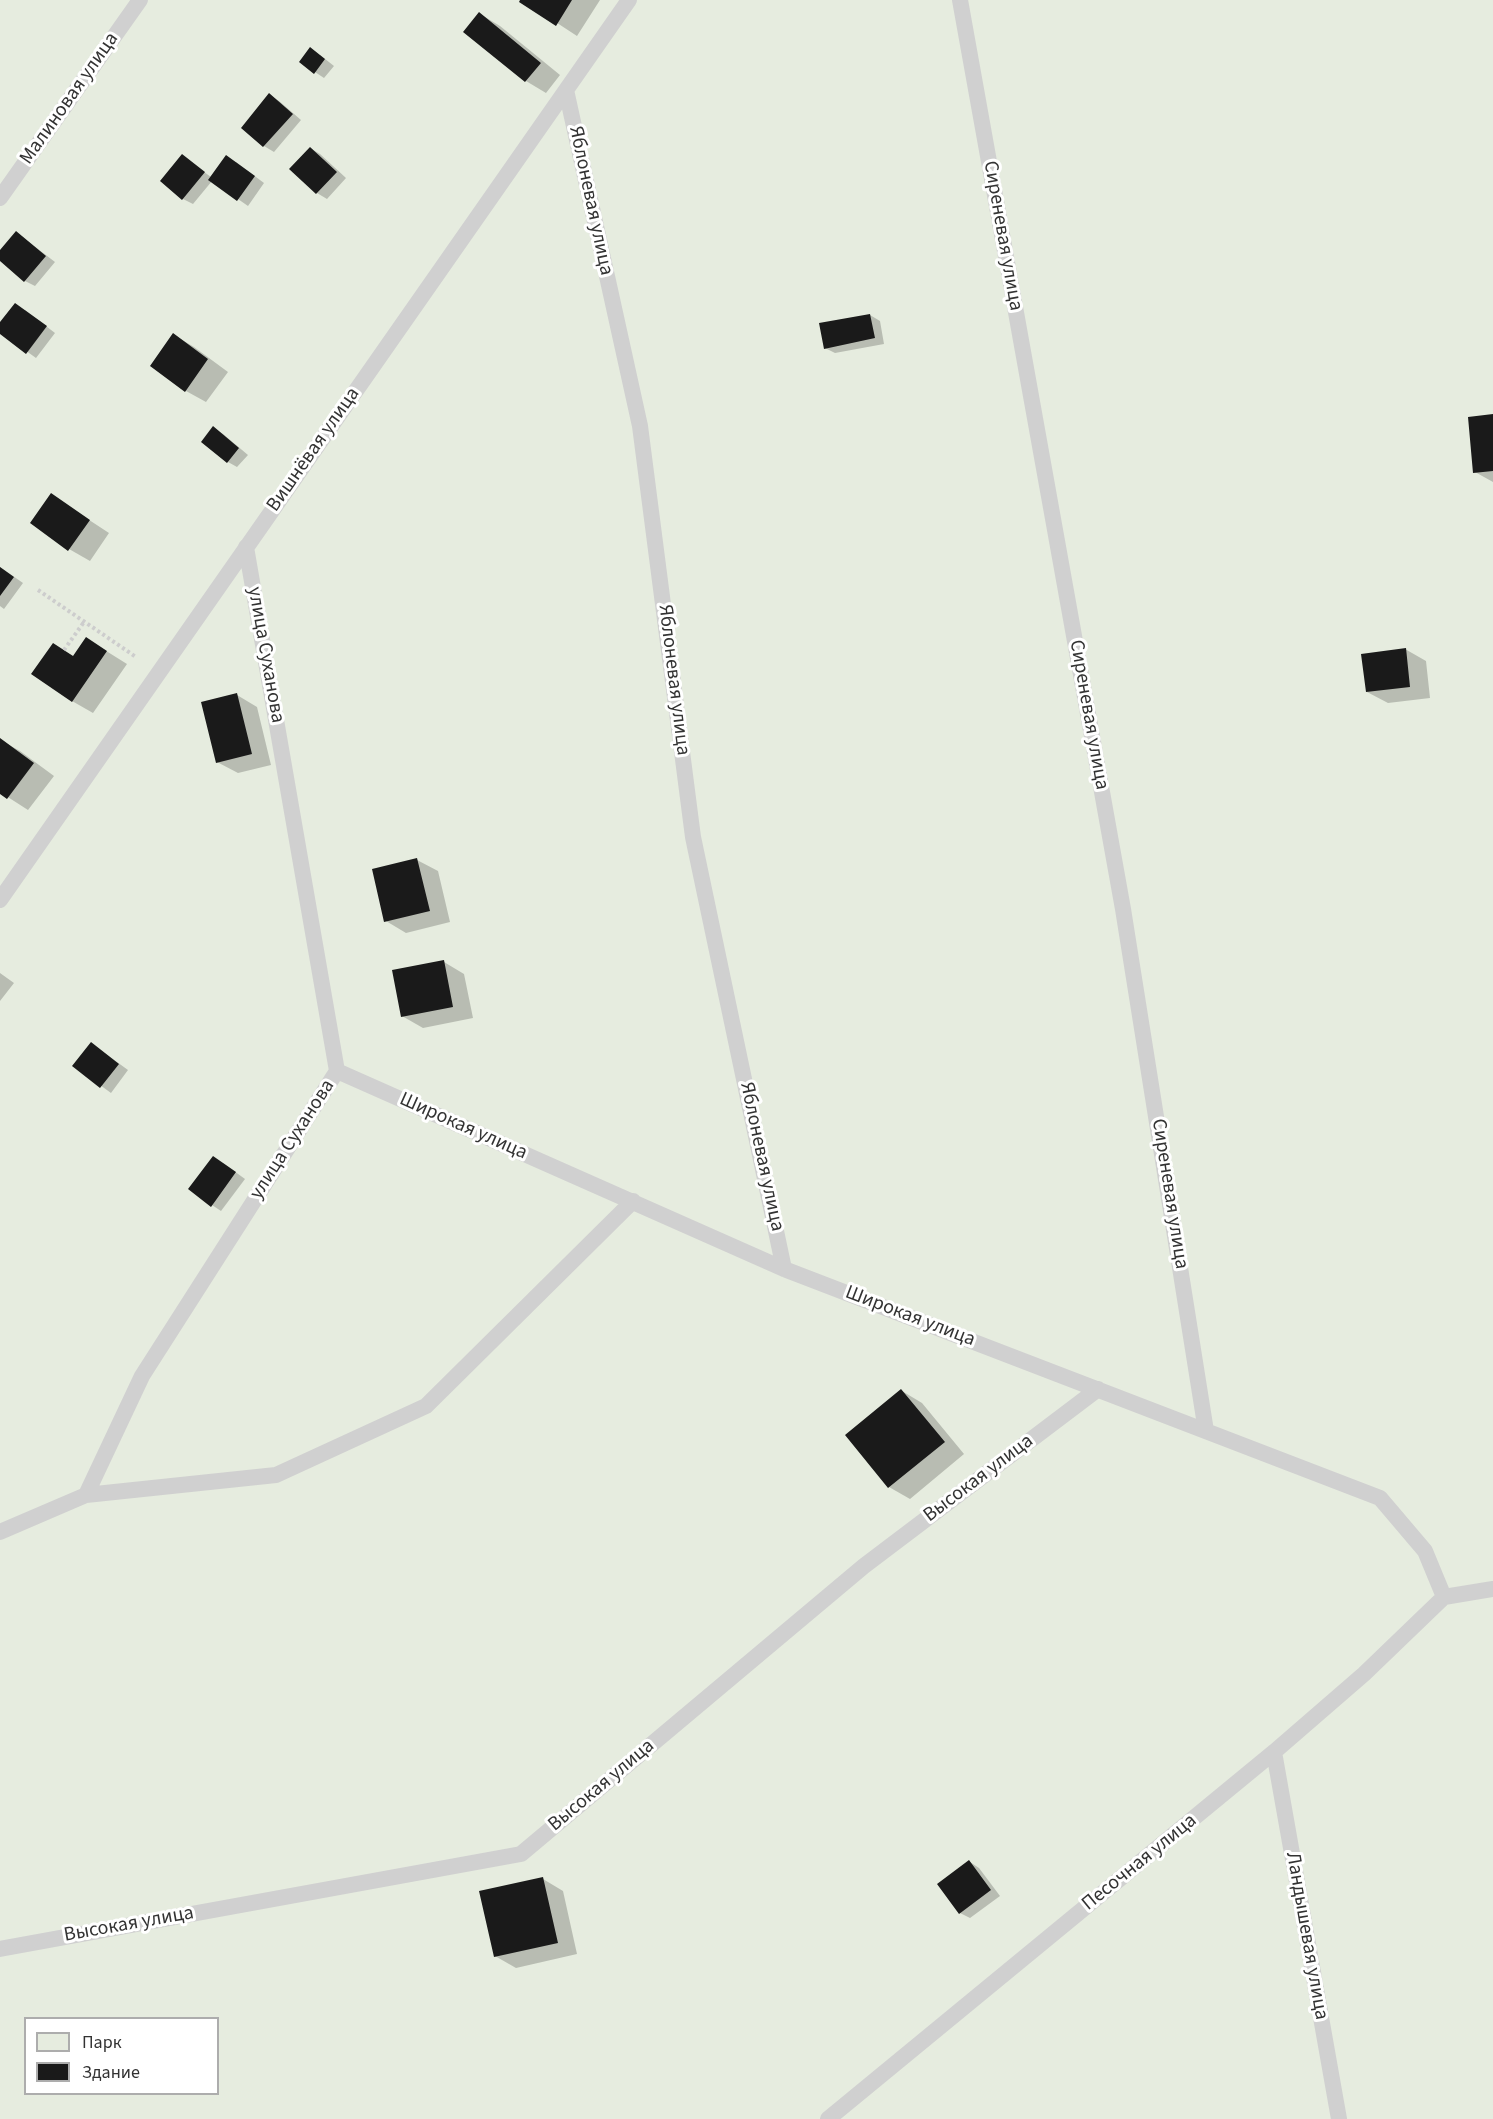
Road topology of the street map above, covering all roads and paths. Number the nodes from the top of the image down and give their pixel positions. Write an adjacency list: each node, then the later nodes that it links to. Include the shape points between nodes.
1 (140, 0): 5 (lane, Малиновая улица)
2 (629, 0): 4 (lane, Вишнёвая улица)
3 (960, 0): 16 (lane, Сиреневая улица, via 1123,909)
4 (566, 90): 6 (lane, Вишнёвая улица); 14 (lane, Яблоневая улица, via 640,426 693,837)
5 (0, 198)
6 (246, 548): 11 (lane, Вишнёвая улица); 12 (lane, улица Суханова)
7 (38, 590): 8 (path)
8 (84, 622): 9 (path); 10 (path)
9 (64, 650)
10 (137, 659)
11 (0, 900)
12 (337, 1071): 13 (lane, Широкая улица); 17 (lane, улица Суханова, via 142,1376)
13 (633, 1202): 14 (lane, Широкая улица); 17 (lane, via 426,1406 276,1475)
14 (784, 1269): 15 (lane, Широкая улица)
15 (1098, 1389): 16 (lane, Широкая улица); 22 (lane, Высокая улица, via 864,1566 521,1854)
16 (1206, 1431): 20 (lane, Широкая улица, via 1380,1498 1425,1551)
17 (86, 1495): 18 (lane)
18 (0, 1532)
19 (1493, 1589): 20 (lane)
20 (1444, 1597): 21 (lane, Песочная улица)
21 (1274, 1752): 23 (lane, Песочная улица); 24 (lane, Ландышевая улица)
22 (0, 1949)
23 (828, 2119)
24 (1339, 2119)

